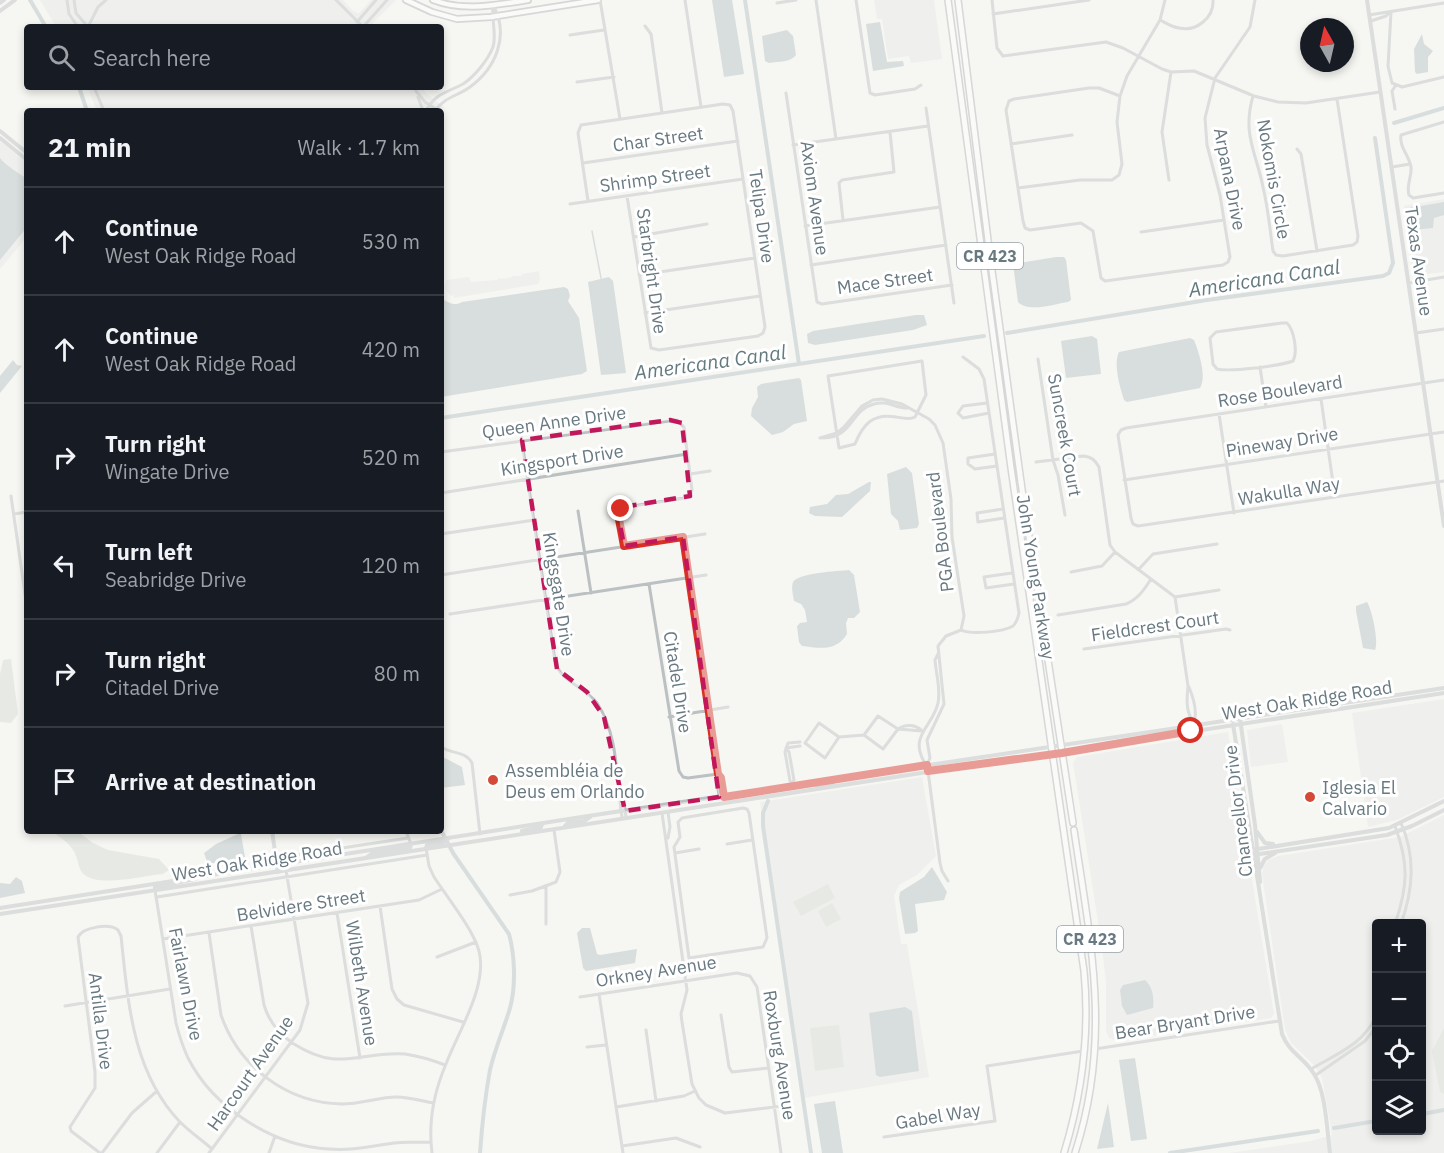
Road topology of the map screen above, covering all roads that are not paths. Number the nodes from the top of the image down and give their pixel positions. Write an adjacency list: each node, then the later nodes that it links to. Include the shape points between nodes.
1 (4, 0): 25 (street)
2 (15, 0): 29 (street)
3 (67, 0): 40 (street, via 69,14)
4 (74, 0): 36 (street)
5 (106, 0): 30 (street)
6 (336, 0): 39 (street)
7 (376, 0): 39 (street)
8 (387, 0): 44 (street)
9 (406, 0): 35 (main road, via 447,17)
10 (433, 0): 28 (main road, via 462,7)
11 (528, 0): 28 (main road)
12 (599, 0): 34 (main road); 46 (street)
13 (685, 0): 65 (street)
14 (796, 0): 26 (street)
15 (816, 0): 81 (street)
16 (856, 0): 54 (street, via 870,93 915,89)
17 (948, 0): 105 (main road, John Young Parkway / CR 423)
18 (958, 0): 108 (main road, John Young Parkway / CR 423)
19 (992, 0): 32 (street)
20 (1089, 0): 32 (street)
21 (1165, 0): 37 (street)
22 (1213, 0): 37 (street, via 1207,18 1192,28 1179,28)
23 (1255, 0): 52 (street, Arpana Drive, via 1250,27)
24 (1367, 0): 33 (street, Texas Avenue)
25 (0, 3)
26 (777, 3)
27 (1444, 3): 31 (street)
28 (493, 5): 34 (street); 35 (street)
29 (0, 10)
30 (95, 12): 36 (street, via 90,18); 42 (street)
31 (1390, 12): 33 (street); 38 (street); 55 (street, via 1388,66)
32 (993, 14): 48 (street, via 997,48 1003,56 1106,42)
33 (1369, 15): 38 (street, Texas Avenue)
34 (499, 16): 35 (main road); 70 (street, via 501,39 495,57 472,85)
35 (491, 17): 64 (street, via 494,39 490,53 471,78 442,93)
36 (80, 19): 41 (street)
37 (1160, 20): 48 (street)
38 (1370, 21): 59 (street, Texas Avenue)
39 (357, 22): 43 (street)
40 (76, 24)
41 (85, 24)
42 (89, 24)
43 (359, 24)
44 (366, 24)
45 (645, 26): 73 (street, via 651,34)
46 (604, 30): 47 (street); 50 (street)
47 (570, 35)
48 (1137, 57): 49 (street); 61 (street)
49 (1171, 72): 52 (street, via 1194,71); 92 (street, via 1162,132)
50 (614, 77): 53 (street); 74 (street)
51 (1444, 77): 55 (street)
52 (1215, 78): 62 (street); 100 (street, Arpana Drive, via 1205,126)
53 (577, 82)
54 (921, 85)
55 (1396, 85): 72 (street, via 1392,91)
56 (94, 90): 66 (street)
57 (415, 90): 67 (street)
58 (416, 90): 64 (street)
59 (1380, 92): 63 (street); 90 (street, Texas Avenue)
60 (786, 93): 84 (street, Axiom Avenue)
61 (1120, 96): 83 (street, via 1089,88 1008,101); 93 (street, via 1117,122 1122,171 1112,180)
62 (1254, 96): 63 (street, via 1290,103); 107 (street, Nokomis Circle, via 1249,137 1263,186 1273,251 1283,256)
63 (1337, 99): 107 (street, Nokomis Circle, via 1358,236 1353,245)
64 (429, 105): 68 (street); 69 (street)
65 (701, 107): 73 (street); 82 (street, Telipa Drive, via 730,105)
66 (103, 108)
67 (423, 108)
68 (426, 108)
69 (433, 108)
70 (438, 108)
71 (926, 108): 76 (street)
72 (1395, 109)
73 (662, 113): 74 (street)
74 (620, 119): 88 (street, via 580,126)
75 (1444, 122): 89 (street, via 1401,135 1402,149)
76 (929, 126): 78 (street); 98 (street)
77 (0, 131): 86 (street)
78 (890, 132): 81 (street); 99 (street, via 894,172 842,180 839,183)
79 (1072, 135): 83 (street)
80 (0, 138): 87 (street)
81 (836, 138): 84 (street)
82 (738, 141): 88 (street, Char Street); 91 (street, Telipa Drive)
83 (1011, 144): 93 (street)
84 (793, 145): 102 (street, Axiom Avenue)
85 (1298, 148): 107 (street)
86 (24, 151)
87 (24, 158)
88 (583, 163): 96 (street)
89 (1410, 164): 90 (street); 94 (street, via 1409,195 1413,198)
90 (1392, 167): 113 (street, Texas Avenue)
91 (743, 179): 95 (street, Shrimp Street); 109 (street, Telipa Drive)
92 (1169, 180)
93 (1018, 188): 100 (street, Arpana Drive, via 1025,228 1081,223 1093,231 1101,278 1105,281 1223,265 1230,257)
94 (1444, 194)
95 (627, 196): 96 (street, Shrimp Street); 104 (street, Starbright Drive)
96 (588, 201): 97 (street, Shrimp Street)
97 (570, 204)
98 (940, 207): 99 (street); 106 (street)
99 (843, 220): 102 (street)
100 (1224, 220): 103 (street)
101 (707, 225): 104 (street)
102 (805, 226): 110 (street, Axiom Avenue)
103 (1141, 232)
104 (634, 237): 111 (street, Starbright Drive)
105 (980, 244): 108 (main road); 146 (main road, John Young Parkway / CR 423)
106 (946, 245): 110 (street); 114 (street)
107 (1317, 251)
108 (990, 256): 152 (main road, John Young Parkway / CR 423)
109 (755, 258): 111 (street); 115 (street, Telipa Drive)
110 (811, 264): 117 (street, Axiom Avenue, via 816,299)
111 (639, 275): 118 (street, Starbright Drive)
112 (1444, 277): 113 (street)
113 (1409, 283): 120 (street, Texas Avenue)
114 (952, 285): 116 (street); 117 (street, Mace Street)
115 (760, 296): 118 (street); 121 (street, Telipa Drive, via 765,327 760,335)
116 (954, 303)
117 (822, 304)
118 (645, 313): 121 (street, Starbright Drive)
119 (1444, 329): 120 (street)
120 (1416, 333): 126 (street, Texas Avenue)
121 (652, 349)
122 (963, 357): 128 (street, via 982,372)
123 (1038, 359): 142 (street, Suncreek Court)
124 (1260, 367): 124 (street, via 1217,369 1210,338 1216,332 1287,323 1292,329 1295,358 1288,363); 129 (street)
125 (1444, 380): 126 (street, Rose Boulevard)
126 (1424, 384): 127 (street, Rose Boulevard); 136 (street, Texas Avenue)
127 (1321, 399): 129 (street, Rose Boulevard); 138 (street)
128 (987, 403): 131 (street); 131 (street, via 963,406 958,413 963,417)
129 (1266, 407): 132 (street, Rose Boulevard)
130 (918, 413): 135 (street, PGA Boulevard, via 891,400 873,400 862,406); 135 (street, via 909,419 876,417 863,428 852,446 839,448); 135 (street, via 926,395 922,361 828,376); 192 (street, PGA Boulevard, via 935,425 943,443 964,616)
131 (989, 413): 141 (street)
132 (1219, 414): 144 (street); 150 (street, Rose Boulevard, via 1120,430)
133 (519, 422): 137 (street, Kingsgate Drive)
134 (1444, 432): 136 (street, Pineway Drive)
135 (838, 434)
136 (1431, 434): 138 (street, Pineway Drive); 153 (street, Texas Avenue)
137 (522, 440): 139 (street, Queen Anne Drive); 140 (street, Queen Anne Drive, via 677,420 682,423); 149 (street, Kingsgate Drive)
138 (1328, 449): 144 (street, Pineway Drive); 156 (street)
139 (444, 452)
140 (687, 454): 148 (street); 149 (street, Kingsport Drive)
141 (995, 454): 145 (street); 145 (street, via 968,458 968,464 975,469)
142 (1053, 460): 143 (street); 162 (street, Suncreek Court); 171 (street, via 1090,457 1099,467 1108,535)
143 (1036, 462)
144 (1227, 464): 150 (street, Pineway Drive); 160 (street)
145 (997, 466): 157 (street)
146 (1011, 468): 152 (main road); 214 (main road, John Young Parkway / CR 423)
147 (710, 471): 148 (street)
148 (690, 474): 170 (street, via 690,496 621,509 618,514)
149 (528, 479): 154 (street, Kingsport Drive); 164 (street, Kingsgate Drive)
150 (1124, 480): 160 (street, Wakulla Way, via 1131,518 1138,526)
151 (1444, 481): 153 (street, Wakulla Way)
152 (1021, 482): 213 (main road, John Young Parkway / CR 423)
153 (1438, 482): 156 (street, Wakulla Way); 165 (street, Texas Avenue)
154 (444, 493)
155 (11, 496): 161 (street)
156 (1335, 497): 160 (street, Wakulla Way)
157 (1003, 509): 163 (street); 163 (street, via 977,513 978,522)
158 (578, 511): 172 (street)
159 (24, 512): 161 (street)
160 (1234, 513)
161 (14, 514): 174 (street)
162 (1065, 515)
163 (1004, 518): 178 (street)
164 (534, 520): 166 (street); 175 (street, Kingsgate Drive)
165 (1444, 526)
166 (444, 534)
167 (705, 534): 168 (street)
168 (683, 537): 170 (street); 181 (street)
169 (1217, 544): 176 (street, via 1153,554)
170 (624, 546): 172 (street)
171 (1115, 552): 176 (street); 177 (street, via 1102,566)
172 (584, 553): 175 (street); 187 (street)
173 (24, 555): 174 (street)
174 (20, 556): 185 (street)
175 (540, 560): 179 (street); 189 (street, Kingsgate Drive)
176 (1139, 570): 182 (street)
177 (1071, 572)
178 (1012, 573): 184 (street); 184 (street, via 984,577 986,588)
179 (444, 575)
180 (706, 575): 181 (street)
181 (689, 578): 183 (street); 202 (street)
182 (1151, 579): 188 (street); 191 (street, via 1140,595 1126,604)
183 (649, 584): 187 (street); 203 (street, Citadel Drive)
184 (1014, 584): 192 (street, via 1017,622 1011,627 978,633)
185 (24, 585)
186 (1220, 590): 188 (street)
187 (591, 592): 189 (street)
188 (1175, 597): 194 (street)
189 (546, 599): 190 (street); 227 (street, Kingsgate Drive, via 557,669 587,692 600,709 611,738)
190 (450, 614)
191 (1058, 615)
192 (961, 630): 196 (street, via 941,640)
193 (1230, 630): 194 (street, Fieldcrest Court)
194 (1181, 635): 195 (street, Fieldcrest Court); 206 (street)
195 (1084, 649)
196 (938, 654): 208 (street, via 935,660 939,702); 219 (street, via 944,704 927,740)
197 (1444, 688): 199 (street, West Oak Ridge Road)
198 (1444, 693): 200 (street, West Oak Ridge Road)
199 (1370, 699): 200 (street); 204 (street, West Oak Ridge Road)
200 (1360, 706): 204 (street, West Oak Ridge Road)
201 (728, 707): 202 (street)
202 (709, 710): 203 (street); 221 (street)
203 (669, 717): 221 (street, Citadel Drive, via 683,777)
204 (1240, 722): 205 (street, West Oak Ridge Road); 234 (street, Chancellor Drive)
205 (1233, 723): 206 (street, West Oak Ridge Road); 211 (street, West Oak Ridge Road); 256 (street, Chancellor Drive)
206 (1194, 724): 211 (street); 213 (street, West Oak Ridge Road)
207 (898, 729): 208 (street); 209 (street, via 878,716); 209 (street, via 883,749)
208 (922, 732): 219 (street, via 922,759)
209 (864, 735): 210 (street)
210 (839, 737): 210 (street, via 819,723 805,743 825,758)
211 (1151, 738): 217 (street, West Oak Ridge Road)
212 (800, 744): 215 (street)
213 (1061, 745): 214 (street, West Oak Ridge Road); 217 (main road, John Young Parkway / CR 423)
214 (1052, 747): 218 (main road, John Young Parkway / CR 423); 219 (street, West Oak Ridge Road)
215 (786, 748): 215 (street, via 785,752 792,783 794,780)
216 (444, 749): 244 (street, via 464,754 472,763)
217 (1062, 753): 218 (street, West Oak Ridge Road); 307 (main road, John Young Parkway / CR 423, via 1095,972)
218 (1053, 754): 220 (street, West Oak Ridge Road); 302 (main road, John Young Parkway / CR 423, via 1084,971)
219 (927, 765): 220 (street); 222 (street, West Oak Ridge Road)
220 (928, 771): 223 (street, West Oak Ridge Road); 268 (street, via 940,863)
221 (718, 774): 224 (street)
222 (865, 774): 223 (street, via 819,784); 224 (street, West Oak Ridge Road)
223 (816, 788): 225 (street, West Oak Ridge Road)
224 (722, 797): 225 (street, West Oak Ridge Road)
225 (692, 804): 227 (street, West Oak Ridge Road); 228 (street, West Oak Ridge Road); 229 (street, via 663,808)
226 (1443, 805): 232 (street); 239 (street)
227 (623, 811): 230 (street, West Oak Ridge Road); 231 (street, Kingsgate Drive)
228 (668, 811): 229 (street, West Oak Ridge Road); 249 (street)
229 (662, 812): 231 (street, West Oak Ridge Road); 249 (street)
230 (594, 815): 233 (street, West Oak Ridge Road); 235 (street)
231 (624, 817): 235 (street, West Oak Ridge Road)
232 (1401, 823): 236 (street); 239 (street)
233 (542, 824): 241 (street); 244 (street, West Oak Ridge Road)
234 (1255, 825): 252 (street, via 1265,843); 256 (street, Chancellor Drive)
235 (565, 826): 237 (street, West Oak Ridge Road)
236 (1395, 826): 238 (street); 240 (street)
237 (554, 828): 241 (street, West Oak Ridge Road); 269 (street, via 560,872 556,882)
238 (1377, 830): 245 (street); 252 (street)
239 (1404, 830): 240 (street); 282 (street, via 1412,873)
240 (1397, 832): 245 (street); 281 (street, via 1407,876)
241 (521, 833): 253 (street, West Oak Ridge Road)
242 (272, 834): 259 (street)
243 (407, 834): 246 (street)
244 (480, 834): 247 (street, West Oak Ridge Road)
245 (1378, 837): 255 (street)
246 (408, 838): 250 (street); 259 (street)
247 (448, 839): 250 (street, West Oak Ridge Road); 253 (street)
248 (753, 840): 251 (street); 257 (street, via 747,808 708,813 678,822 680,837); 257 (street, via 767,938 763,947 689,958)
249 (667, 843): 290 (street)
250 (411, 844): 260 (street, via 410,848 373,853); 261 (street, West Oak Ridge Road)
251 (727, 844)
252 (1280, 845): 256 (street)
253 (426, 848): 258 (street); 260 (street, West Oak Ridge Road)
254 (699, 849): 257 (street)
255 (1278, 851): 256 (street); 264 (street, via 1265,859)
256 (1255, 852): 264 (street, Chancellor Drive); 274 (street, Chancellor Drive)
257 (675, 853)
258 (427, 855): 266 (street); 271 (street)
259 (276, 858): 262 (street)
260 (366, 858): 263 (street, West Oak Ridge Road)
261 (285, 864): 262 (street, West Oak Ridge Road); 263 (street, Harcourt Avenue)
262 (277, 865): 265 (street); 267 (street, West Oak Ridge Road)
263 (286, 871): 265 (street, West Oak Ridge Road); 266 (street, Harcourt Avenue)
264 (1259, 871): 274 (street, Chancellor Drive)
265 (278, 872): 270 (street, West Oak Ridge Road)
266 (287, 877): 273 (street); 280 (street, Harcourt Avenue)
267 (196, 878): 270 (street); 275 (street, West Oak Ridge Road)
268 (948, 882)
269 (546, 886): 272 (street); 283 (street)
270 (155, 890): 273 (street, Fairlawn Drive); 275 (street, West Oak Ridge Road)
271 (442, 890): 276 (street, Belvidere Street, via 419,900); 287 (street)
272 (510, 895)
273 (157, 897): 286 (street, Fairlawn Drive)
274 (1261, 900): 298 (street, Chancellor Drive)
275 (39, 905): 277 (street, West Oak Ridge Road); 279 (street, West Oak Ridge Road)
276 (380, 906): 278 (street, Belvidere Street); 299 (street, via 392,989 397,999 404,1005)
277 (0, 908)
278 (337, 913): 280 (street, Belvidere Street); 309 (street, Wilbeth Avenue)
279 (0, 914)
280 (294, 919): 284 (street, Belvidere Street); 304 (street, Harcourt Avenue, via 308,1003 300,1030)
281 (1397, 919)
282 (1402, 919)
283 (546, 924)
284 (251, 926): 285 (street, Belvidere Street); 304 (street, via 268,1018)
285 (209, 933): 286 (street, Belvidere Street); 315 (street, via 225,1028 241,1055)
286 (163, 939): 291 (street, Fairlawn Drive)
287 (476, 942): 288 (street); 299 (street, via 479,981)
288 (437, 957)
289 (737, 973): 290 (street, Orkney Avenue); 311 (street, Roxburg Avenue, via 755,981)
290 (686, 982): 292 (street, Orkney Avenue); 317 (street, via 681,1014)
291 (170, 989): 293 (street); 323 (street, Fairlawn Drive, via 176,1023 189,1059 217,1096)
292 (599, 994): 294 (street, Orkney Avenue); 305 (street)
293 (128, 996): 295 (street); 295 (street, Antilla Drive, via 118,930 110,926 83,930 78,942); 316 (street, via 142,1061)
294 (580, 997)
295 (86, 1003): 296 (street); 331 (street, Antilla Drive, via 94,1053 94,1088 71,1123 70,1131)
296 (65, 1006)
297 (721, 1015): 311 (street, via 732,1072)
298 (1279, 1021): 307 (street, Bear Bryant Drive); 312 (street, Chancellor Drive, via 1290,1049)
299 (463, 1022): 310 (street)
300 (1372, 1024): 312 (street, via 1361,1038)
301 (646, 1030): 318 (street)
302 (1086, 1030): 307 (main road); 308 (main road, John Young Parkway / CR 423)
303 (1372, 1033): 314 (street)
304 (291, 1042): 309 (street, via 324,1059); 315 (street, Harcourt Avenue)
305 (606, 1045): 306 (street); 321 (street)
306 (587, 1047)
307 (1095, 1049): 313 (main road, John Young Parkway / CR 423)
308 (1085, 1051): 313 (main road); 326 (street, Gabel Way, via 987,1066 995,1121); 338 (main road, John Young Parkway / CR 423)
309 (360, 1058): 310 (street, via 406,1054)
310 (445, 1065): 319 (street)
311 (768, 1068): 322 (street, Roxburg Avenue)
312 (1311, 1069): 314 (street, Chancellor Drive)
313 (1093, 1071): 339 (main road, John Young Parkway / CR 423)
314 (1316, 1076): 340 (street, Chancellor Drive)
315 (267, 1077): 319 (street, via 298,1096 325,1103 395,1097); 323 (street, Harcourt Avenue)
316 (157, 1091): 324 (street); 331 (street, via 132,1113)
317 (695, 1091): 318 (street); 322 (street, via 706,1105 725,1113)
318 (656, 1101): 321 (street)
319 (433, 1103): 327 (street)
320 (791, 1105): 322 (street)
321 (616, 1107): 328 (street)
322 (774, 1107): 337 (street, Roxburg Avenue)
323 (238, 1113): 325 (street, Fairlawn Drive); 330 (street, Harcourt Avenue)
324 (180, 1122): 330 (street); 332 (street)
325 (275, 1137): 327 (street, Fairlawn Drive, via 309,1148 353,1150); 334 (street)
326 (884, 1137)
327 (430, 1142): 335 (street)
328 (622, 1146): 329 (street, via 676,1138); 336 (street)
329 (700, 1147)
330 (212, 1149): 333 (street, Harcourt Avenue)
331 (101, 1153)
332 (157, 1153)
333 (209, 1153)
334 (268, 1153)
335 (432, 1153)
336 (623, 1153)
337 (782, 1153)
338 (1064, 1153)
339 (1075, 1153)
340 (1330, 1153)

